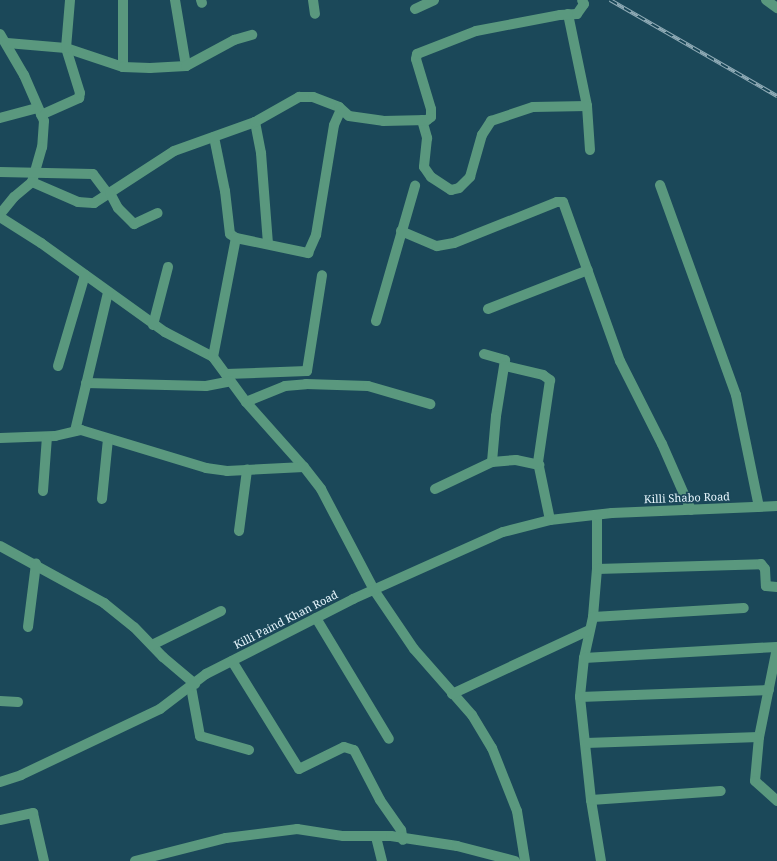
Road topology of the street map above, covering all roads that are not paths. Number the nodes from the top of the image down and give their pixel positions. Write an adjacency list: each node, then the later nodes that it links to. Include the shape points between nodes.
1 (70, 0): 15 (street)
2 (123, 0): 17 (street)
3 (174, 0): 16 (street)
4 (313, 0): 10 (street)
5 (434, 0): 9 (street)
6 (582, 0): 11 (street, via 584,4 577,14)
7 (766, 0): 8 (street)
8 (777, 8)
9 (415, 9)
10 (315, 14)
11 (568, 14): 18 (street); 22 (street, via 476,32 417,54 416,59 431,109 431,117)
12 (0, 34): 14 (street)
13 (252, 35): 16 (street, via 234,40)
14 (7, 43): 15 (street); 20 (street)
15 (66, 48): 17 (street); 20 (street, via 80,93 79,98)
16 (186, 66): 17 (street)
17 (123, 67)
18 (587, 106): 22 (street, via 533,108 491,121 482,135 470,178 460,188 451,190 431,177 424,168 427,138); 25 (street)
19 (341, 109): 22 (street, via 349,116 376,120); 23 (street, via 313,97 299,97); 35 (street, via 334,125 316,235 311,249 308,253)
20 (40, 112): 21 (street); 27 (street, via 44,121 42,147)
21 (0, 118)
22 (422, 120)
23 (255, 122): 24 (street); 35 (street, via 261,153)
24 (214, 137): 30 (street, via 174,151); 34 (street, via 226,191 230,234)
25 (590, 150)
26 (0, 172): 27 (street)
27 (33, 178): 30 (street, via 78,202 94,203); 30 (street, via 93,174); 32 (street)
28 (660, 185): 64 (street, via 736,395)
29 (415, 186): 33 (street)
30 (109, 194): 31 (street, via 118,208 134,224)
31 (158, 213)
32 (0, 216): 38 (street)
33 (401, 231): 37 (street, via 437,246 454,243 557,202 563,202); 42 (street)
34 (236, 238): 35 (street); 45 (street)
35 (268, 244)
36 (168, 267): 43 (street)
37 (588, 270): 41 (street); 65 (street, via 620,361 662,444)
38 (85, 275): 40 (street); 46 (street)
39 (322, 275): 48 (street, via 307,371)
40 (108, 292): 43 (street); 49 (street)
41 (488, 308)
42 (376, 321)
43 (154, 325): 45 (street)
44 (484, 354): 47 (street, via 505,360)
45 (213, 357): 48 (street)
46 (58, 366)
47 (505, 366): 56 (street, via 496,416); 57 (street, via 543,375 550,380)
48 (229, 377): 49 (street, via 206,386); 50 (street)
49 (86, 383): 52 (street)
50 (246, 402): 51 (street, via 285,386 306,384 368,386); 58 (street)
51 (430, 404)
52 (75, 431): 53 (street, via 66,435); 55 (street)
53 (47, 437): 54 (street); 61 (street)
54 (0, 438)
55 (108, 439): 59 (street, via 206,468); 62 (street)
56 (492, 462): 57 (street, via 516,460); 60 (street)
57 (539, 465): 67 (street)
58 (304, 467): 59 (street); 73 (street, via 321,489)
59 (247, 470): 68 (street)
60 (435, 489)
61 (43, 490)
62 (102, 499)
63 (777, 506): 64 (street, Killi Shabo Road)
64 (759, 507): 65 (street, Killi Shabo Road)
65 (691, 510): 66 (street, Killi Shabo Road)
66 (597, 515): 67 (street, Killi Paind Khan Road); 71 (street)
67 (550, 520): 73 (street, Killi Paind Khan Road, via 503,532)
68 (239, 532)
69 (0, 546): 70 (street)
70 (36, 564): 78 (street); 80 (street, via 104,603)
71 (598, 569): 72 (street, via 761,564 765,569 766,586); 76 (street)
72 (777, 587)
73 (374, 590): 77 (street, Killi Paind Khan Road); 86 (street, via 414,649)
74 (744, 608): 76 (street)
75 (221, 611): 80 (street)
76 (593, 616): 79 (street)
77 (316, 618): 83 (street, Killi Paind Khan Road); 91 (street)
78 (28, 627)
79 (590, 630): 82 (street); 86 (street)
80 (152, 645): 84 (street)
81 (777, 647): 82 (street); 85 (street)
82 (584, 658): 87 (street)
83 (232, 661): 84 (street, Killi Paind Khan Road, via 206,674); 100 (street, via 299,769 344,747 354,750 380,800 401,830)
84 (193, 685): 93 (street, via 200,736); 94 (street, Killi Paind Khan Road, via 160,709 21,775)
85 (769, 690): 87 (street); 90 (street)
86 (452, 694): 105 (street, via 472,715 502,770 517,811)
87 (580, 697): 92 (street)
88 (0, 701): 89 (street)
89 (18, 702)
90 (759, 737): 92 (street); 96 (street, via 755,781)
91 (389, 739)
92 (586, 744): 97 (street)
93 (249, 750)
94 (0, 782)
95 (721, 791): 97 (street)
96 (776, 799)
97 (591, 800): 106 (street)
98 (0, 820): 101 (street, via 33,813)
99 (376, 837): 100 (street, via 391,836); 102 (street, via 343,836 296,829 275,830 226,838); 103 (street)
100 (403, 840): 104 (street, via 457,846)
101 (44, 861)
102 (135, 861)
103 (382, 861)
104 (515, 861)
105 (524, 861)
106 (601, 861)

